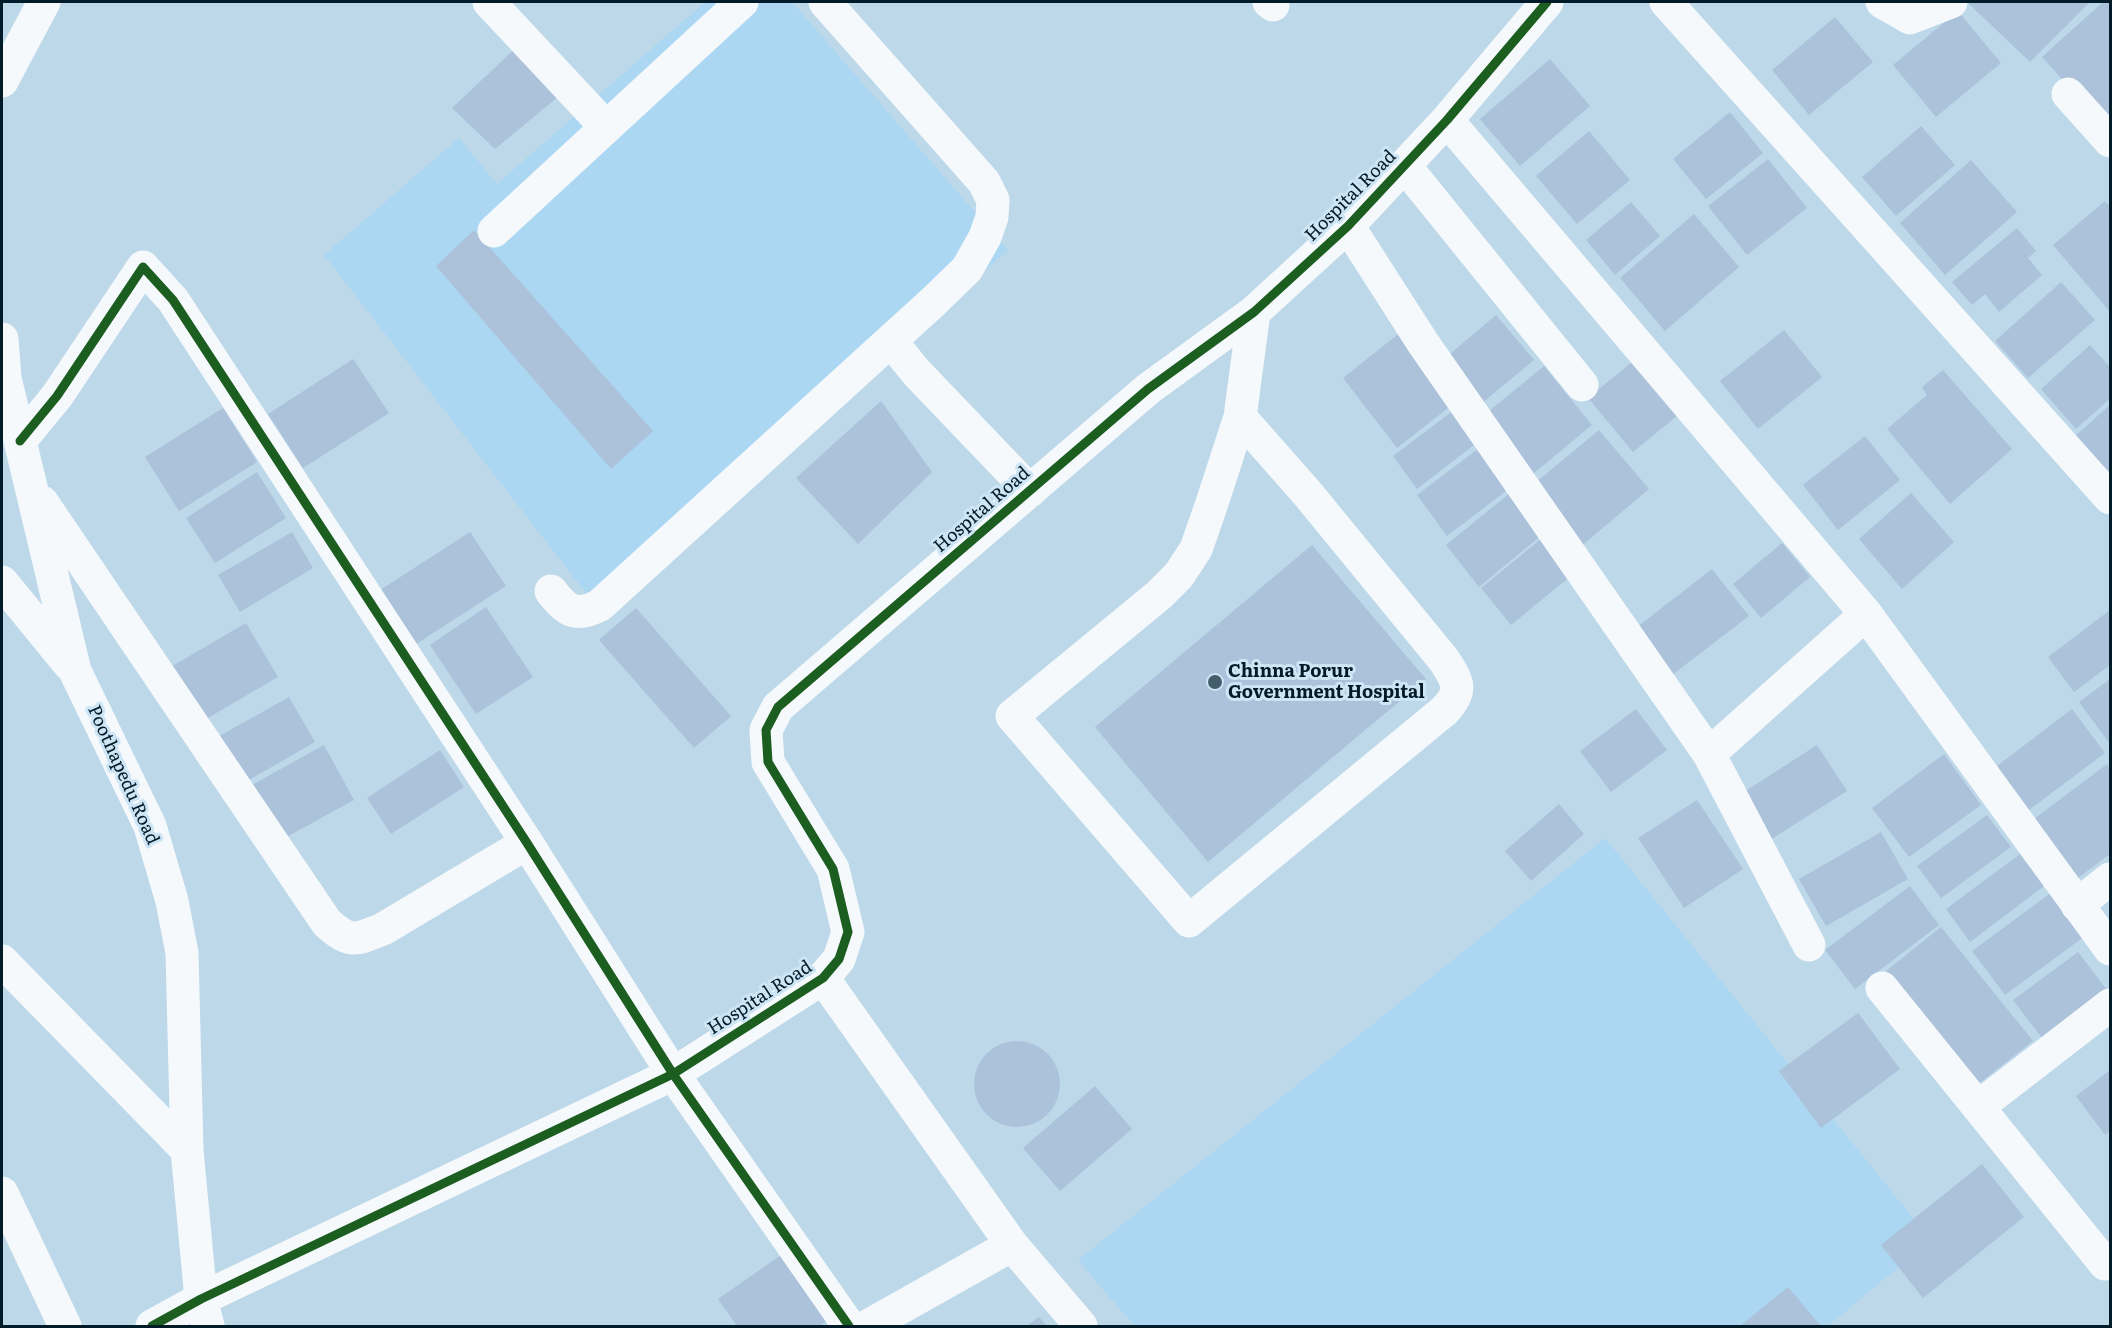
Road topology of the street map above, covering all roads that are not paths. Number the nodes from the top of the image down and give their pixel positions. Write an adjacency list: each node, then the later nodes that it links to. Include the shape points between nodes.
1 (44, 2): 9 (street)
2 (489, 2): 12 (street)
3 (742, 2): 12 (street)
4 (825, 2): 19 (street, via 974,168 993,200 985,237 967,269)
5 (1547, 2): 11 (street, Hospital Road)
6 (1666, 2): 25 (street)
7 (1882, 2): 8 (street, via 1910,18)
8 (1951, 2)
9 (2, 81)
10 (2068, 94): 13 (street)
11 (1447, 120): 14 (street, Hospital Road); 28 (street)
12 (606, 127): 16 (street)
13 (2110, 141)
14 (1404, 165): 15 (street, Hospital Road); 20 (street)
15 (1348, 226): 17 (street, Hospital Road); 30 (street, via 1429,352)
16 (494, 231)
17 (1254, 312): 21 (street); 24 (street, Hospital Road, via 1148,389)
18 (2, 339): 22 (street, Poothapedu Road, via 5,378)
19 (891, 341): 24 (street); 27 (street, via 600,605 575,612 562,605)
20 (1582, 385)
21 (1240, 417): 21 (street, via 1315,502 1457,681 1455,700 1444,711 1189,921 1012,716 1179,575 1196,549)
22 (20, 441): 23 (street, Poothapedu Road); 31 (street, via 57,396 143,267 172,300)
23 (30, 483): 29 (street, Poothapedu Road); 31 (street, via 327,923 341,935 357,939 383,929)
24 (1030, 491): 37 (street, Hospital Road, via 778,707 766,730 768,762 833,869 848,933 839,959)
25 (2110, 498)
26 (2, 582): 29 (street)
27 (550, 591)
28 (1866, 615): 30 (street); 33 (street)
29 (75, 671): 42 (street, Poothapedu Road, via 150,826 172,901 182,953)
30 (1709, 754): 34 (street)
31 (527, 843): 40 (street)
32 (2110, 879): 33 (street)
33 (2077, 905): 35 (street)
34 (1809, 945)
35 (2110, 949)
36 (2, 961): 42 (street)
37 (823, 978): 40 (street, Hospital Road); 44 (street)
38 (1882, 988): 41 (street)
39 (2110, 1005): 41 (street)
40 (673, 1074): 46 (street, Hospital Road); 49 (street)
41 (1978, 1107): 45 (street)
42 (187, 1150): 46 (street, Poothapedu Road)
43 (2, 1193): 47 (street)
44 (1012, 1245): 50 (street); 51 (street)
45 (2104, 1264)
46 (204, 1313): 48 (street, Hospital Road)
47 (65, 1326)
48 (152, 1326)
49 (849, 1326)
50 (868, 1326)
51 (1081, 1326)

